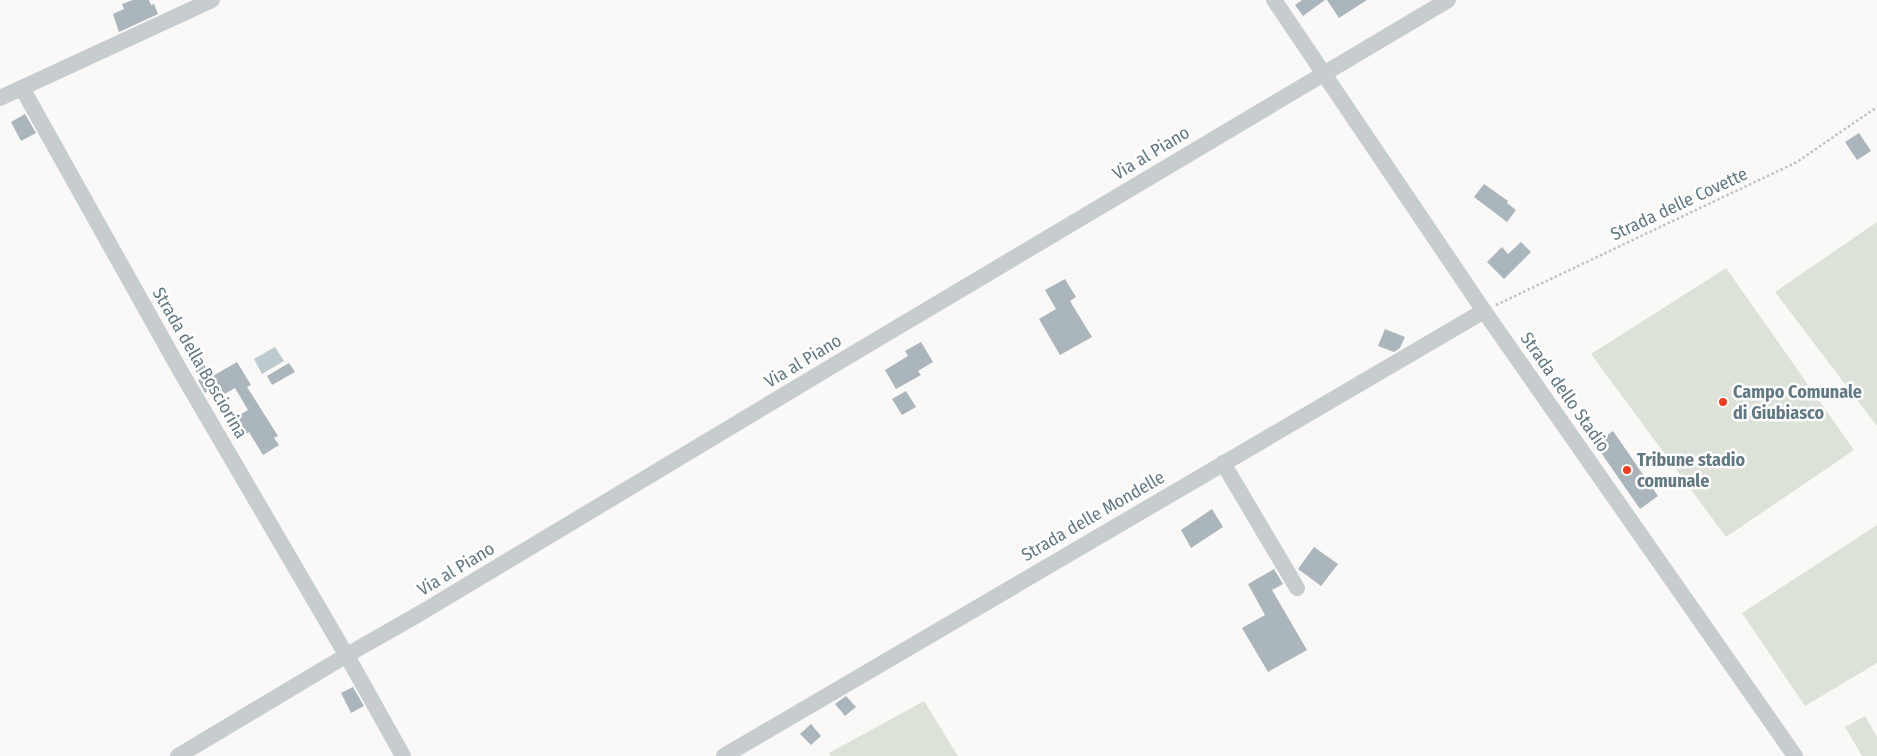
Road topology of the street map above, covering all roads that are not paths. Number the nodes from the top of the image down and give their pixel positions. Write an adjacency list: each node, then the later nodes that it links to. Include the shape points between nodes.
1 (212, 0): 5 (street)
2 (1274, 0): 4 (street, Strada dello Stadio)
3 (1448, 0): 4 (street, Via al Piano)
4 (1324, 74): 7 (street, Strada dello Stadio); 10 (street, Via al Piano)
5 (22, 88): 6 (street); 10 (street, Strada della Bosciorina, via 180,372)
6 (0, 98)
7 (1484, 311): 8 (street, Strada delle Mondelle); 14 (street, Strada dello Stadio)
8 (1223, 463): 9 (street); 13 (street, Strada delle Mondelle)
9 (1297, 588)
10 (347, 655): 11 (street, Via al Piano); 12 (street, Strada della Bosciorina)
11 (178, 756)
12 (403, 756)
13 (724, 756)
14 (1795, 756)

